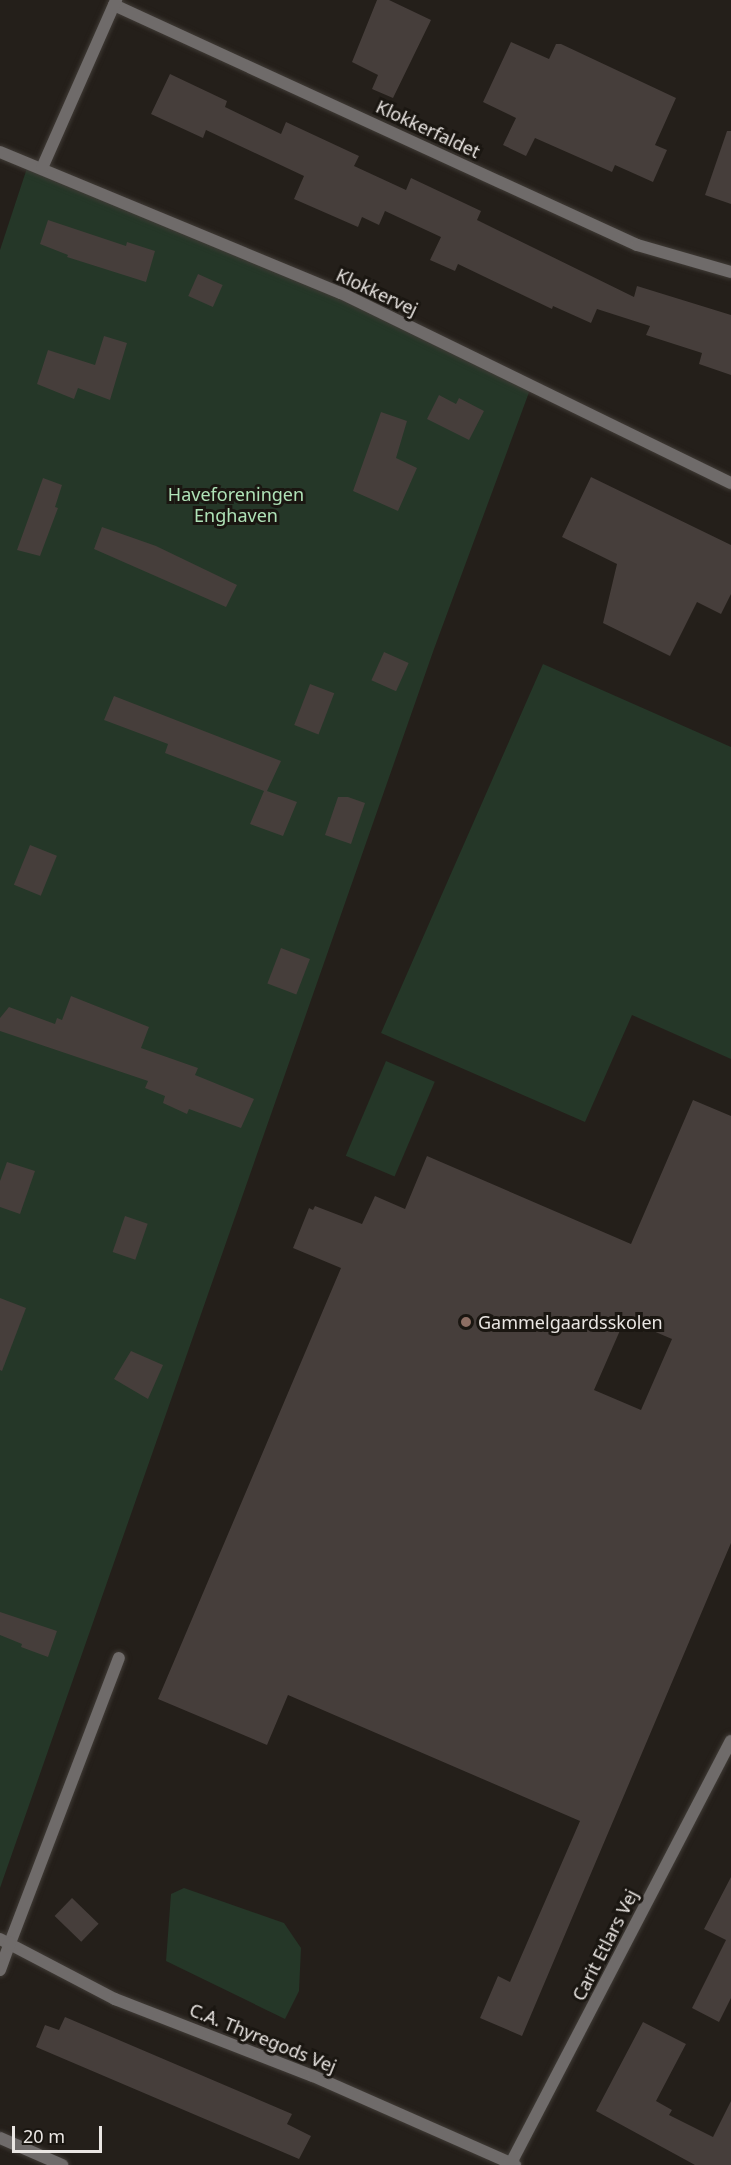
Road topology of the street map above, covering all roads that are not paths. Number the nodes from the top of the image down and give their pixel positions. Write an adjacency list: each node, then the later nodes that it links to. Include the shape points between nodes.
1 (115, 3): 3 (street, Klokkerfaldet); 4 (street, Klokkerfaldet, via 637,245)
2 (0, 152): 3 (street, Klokkervej)
3 (42, 168): 5 (street, Klokkervej, via 341,293)
4 (731, 272)
5 (731, 483)
6 (119, 1658): 8 (street)
7 (731, 1741): 11 (street, Carit Etlars Vej)
8 (5, 1941): 9 (street); 11 (street, C.A. Thyregods Vej, via 115,1999 313,2076)
9 (0, 1970)
10 (0, 2138): 12 (street)
11 (512, 2164)
12 (62, 2165)

